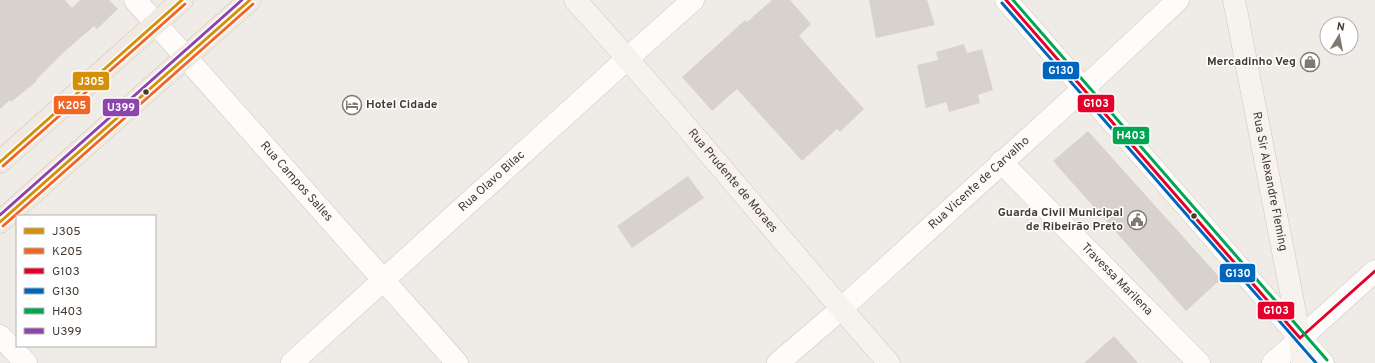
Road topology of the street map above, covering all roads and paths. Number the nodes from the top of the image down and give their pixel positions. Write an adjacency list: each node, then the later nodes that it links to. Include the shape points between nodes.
1 (135, 0): 9 (street, Rua Campos Salles)
2 (182, 0): 9 (main road)
3 (250, 0): 10 (main road)
4 (575, 0): 11 (main road, Rua Prudente de Moraes)
5 (693, 0): 11 (street, Rua Olavo Bilac)
6 (1006, 0): 12 (street)
7 (1178, 0): 12 (street, Rua Vicente de Carvalho)
8 (1234, 0): 20 (main road, Rua Sir Alexandre Fleming)
9 (156, 23): 10 (street, Rua Campos Salles); 13 (main road)
10 (186, 57): 15 (main road); 17 (street, Rua Campos Salles)
11 (628, 58): 17 (street, Rua Olavo Bilac); 18 (main road, Rua Prudente de Moraes)
12 (1082, 89): 14 (street, Rua Vicente de Carvalho); 20 (street)
13 (0, 162)
14 (1001, 162): 18 (street, Rua Vicente de Carvalho); 26 (street, Travessa Marilena)
15 (0, 222)
16 (1375, 271): 20 (street)
17 (383, 280): 22 (street, Rua Olavo Bilac); 23 (street, Rua Campos Salles)
18 (841, 309): 24 (street, Rua Vicente de Carvalho); 25 (main road, Rua Prudente de Moraes)
19 (0, 336): 21 (street)
20 (1300, 338): 27 (street); 28 (main road, Rua Sir Alexandre Fleming); 29 (street)
21 (26, 363)
22 (292, 363)
23 (457, 363)
24 (778, 363)
25 (889, 363)
26 (1198, 363)
27 (1273, 363)
28 (1302, 363)
29 (1323, 363)

